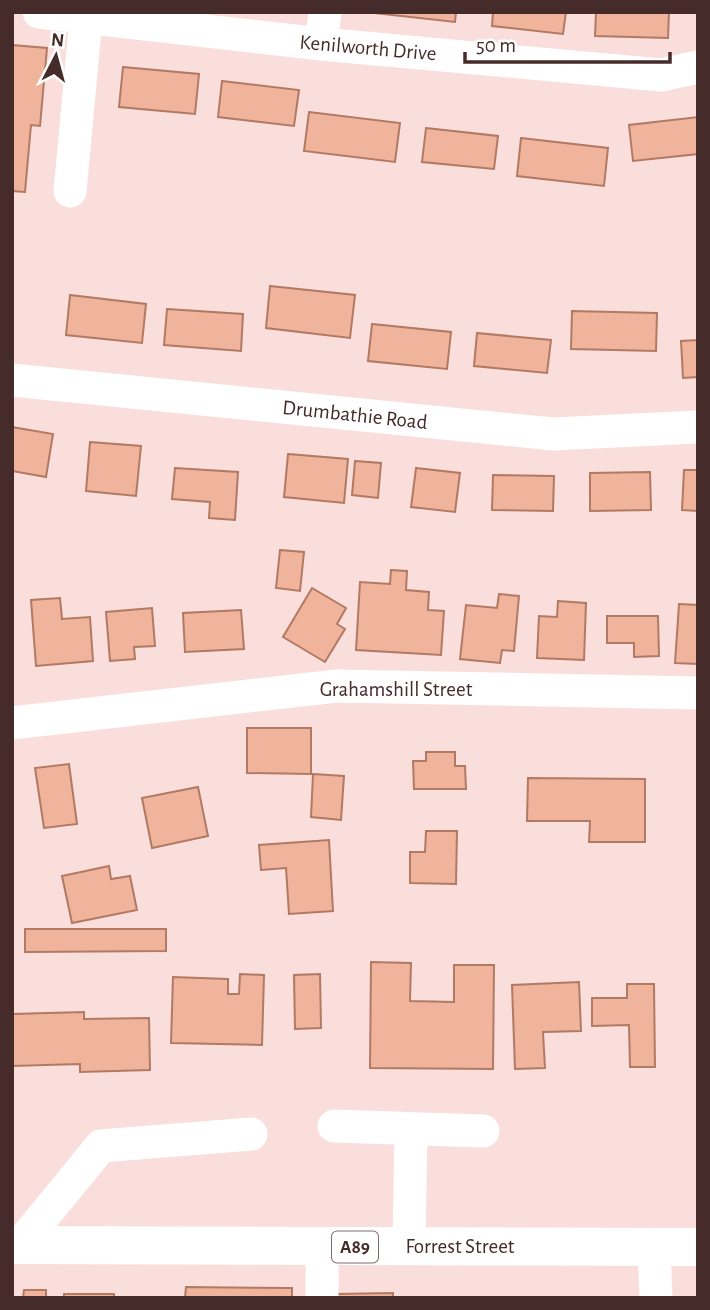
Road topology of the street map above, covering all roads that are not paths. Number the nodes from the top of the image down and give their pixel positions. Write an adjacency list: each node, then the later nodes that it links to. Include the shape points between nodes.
1 (58, 14): 2 (street, Kenilworth Drive); 4 (street)
2 (323, 28): 3 (street, Kenilworth Drive, via 661,75)
3 (698, 67)
4 (70, 191)
5 (12, 380): 6 (street, Drumbathie Road, via 553,434)
6 (698, 428)
7 (698, 693): 8 (street, Grahamshill Street, via 337,686)
8 (12, 723)
9 (334, 1126): 10 (street)
10 (411, 1130): 11 (street); 14 (street)
11 (483, 1131)
12 (251, 1134): 13 (street, via 101,1146)
13 (16, 1245): 15 (main road, Forrest Street / A89)
14 (409, 1246): 15 (main road, Forrest Street / A89); 16 (main road, Forrest Street / A89)
15 (322, 1247): 18 (street)
16 (654, 1247): 17 (main road, Forrest Street / A89); 19 (street)
17 (698, 1247)
18 (322, 1298)
19 (656, 1298)

